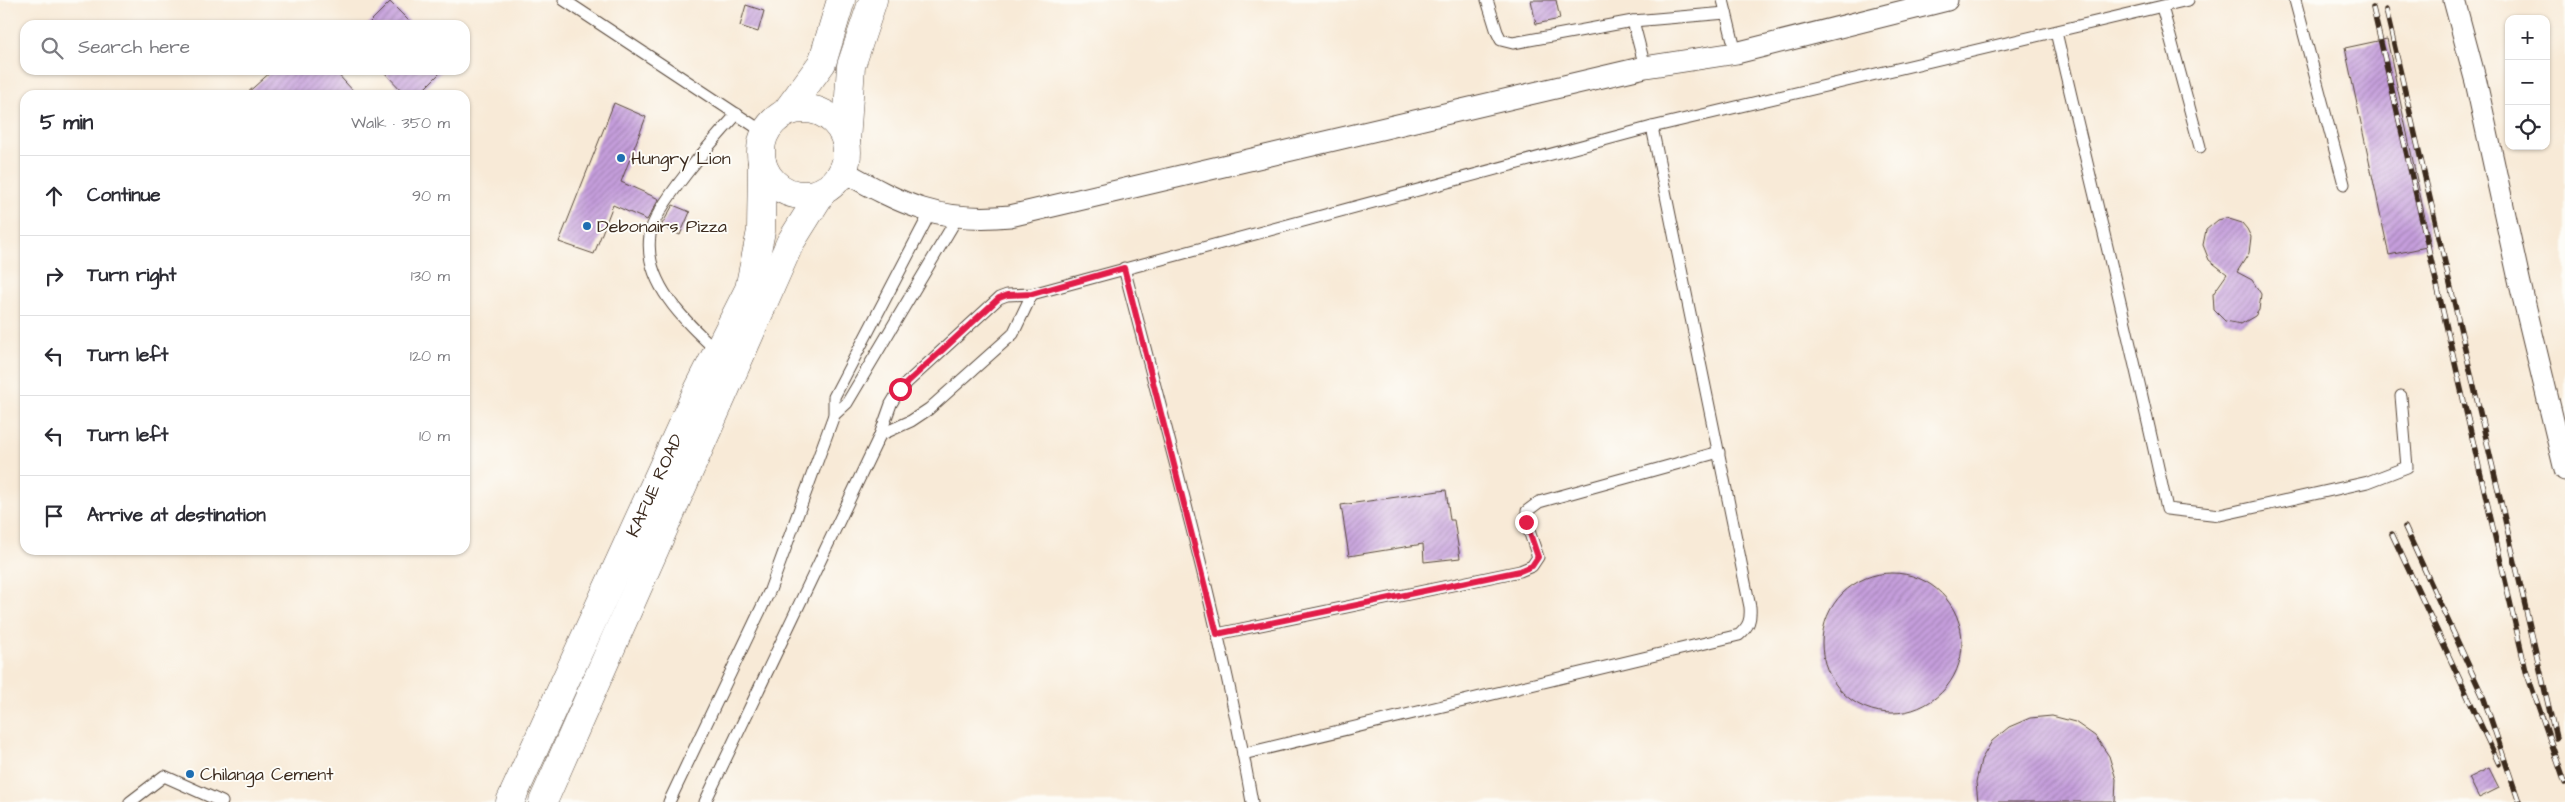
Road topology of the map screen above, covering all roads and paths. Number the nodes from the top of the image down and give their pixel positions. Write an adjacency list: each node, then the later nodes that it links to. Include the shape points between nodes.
1 (564, 0): 17 (lane)
2 (841, 0): 16 (highway, via 822,63)
3 (873, 0): 20 (highway, via 851,66)
4 (1488, 0): 12 (lane, via 1501,40 1513,43)
5 (1723, 0): 11 (lane)
6 (1947, 0): 14 (street)
7 (2188, 0): 10 (lane)
8 (2295, 0): 24 (lane)
9 (2454, 0): 35 (street, via 2476,82)
10 (2162, 7): 13 (lane); 21 (lane)
11 (1726, 13): 12 (lane); 14 (lane)
12 (1633, 22): 15 (lane)
13 (2056, 32): 18 (lane); 31 (lane, via 2168,509 2220,515 2368,482 2407,467)
14 (1736, 53): 15 (street)
15 (1645, 67): 27 (street, via 1010,216)
16 (786, 112): 19 (highway); 20 (highway, via 811,109 823,113 841,130)
17 (736, 114): 19 (lane); 30 (lane, via 703,151 658,215 650,234 650,257 674,309)
18 (1652, 127): 28 (lane); 34 (lane)
19 (765, 133): 22 (highway, via 760,147)
20 (846, 142): 23 (highway, via 847,157)
21 (2200, 147)
22 (762, 162): 25 (highway, via 778,187 800,195); 30 (highway, KAFUE ROAD, via 761,231 749,290)
23 (842, 171): 25 (highway); 26 (street, via 892,199)
24 (2344, 184)
25 (822, 192): 41 (highway, KAFUE ROAD, via 790,243)
26 (930, 213): 27 (street); 32 (lane, via 834,397)
27 (957, 218): 32 (lane, via 847,403)
28 (1124, 268): 29 (lane); 36 (lane)
29 (1032, 294): 33 (lane, via 1013,334 928,409); 33 (lane, via 1007,295 994,302 914,375 891,404)
30 (717, 351): 40 (highway, KAFUE ROAD)
31 (2401, 396)
32 (834, 415): 42 (lane, via 770,590)
33 (880, 435): 43 (lane)
34 (1719, 452): 36 (lane, via 1539,502 1527,511 1526,522 1538,557 1532,566 1520,571); 37 (lane, via 1750,607 1751,620 1738,635)
35 (2565, 470)
36 (1217, 634): 37 (lane)
37 (1243, 754): 44 (lane)
38 (130, 802): 39 (lane, via 164,776)
39 (222, 802)
40 (510, 802)
41 (543, 802)
42 (669, 802)
43 (705, 802)
44 (1252, 802)

